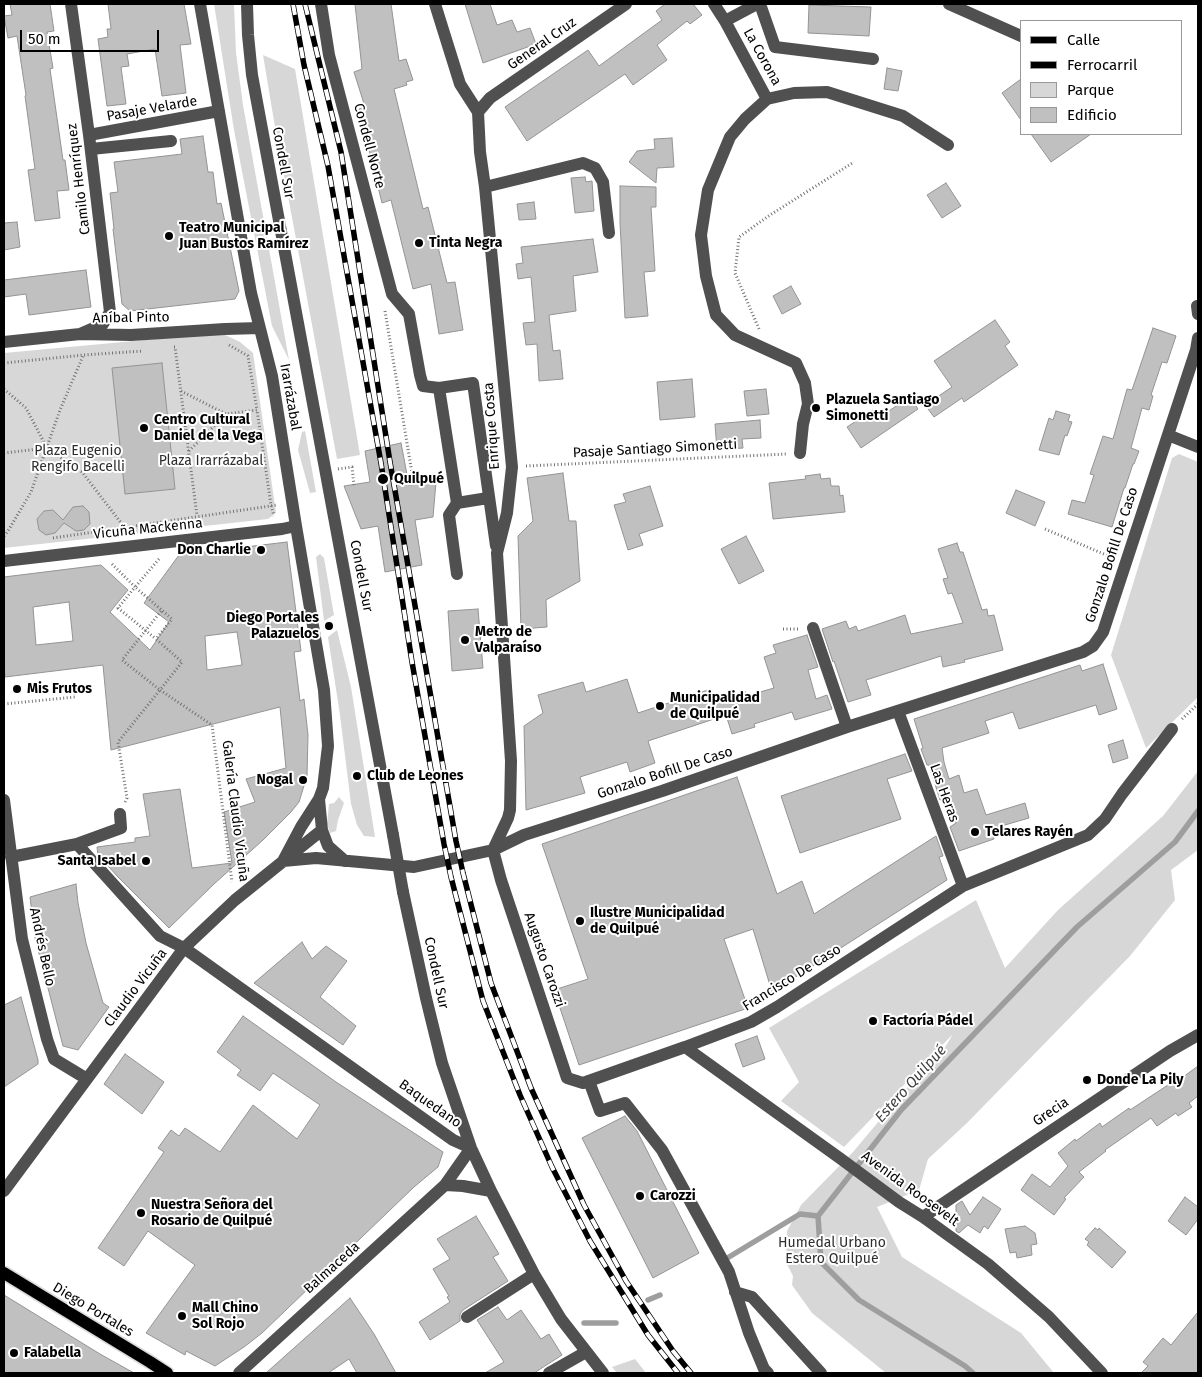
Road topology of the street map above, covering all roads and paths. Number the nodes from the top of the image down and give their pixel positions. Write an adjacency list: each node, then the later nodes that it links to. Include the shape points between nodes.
1 (70, 4): 16 (street, Camilo Henríquez)
2 (200, 4): 14 (street, Irarrázabal)
3 (247, 4): 97 (street, Condell Sur, bridge, via 252,74 403,892 442,1063)
4 (321, 4): 23 (street, Condell Norte, via 329,55)
5 (435, 4): 15 (street, Enrique Costa, via 460,84)
6 (626, 4): 15 (street, General Cruz, via 490,98)
7 (714, 4): 10 (street, La Corona)
8 (758, 4): 10 (street); 12 (street, via 775,48)
9 (949, 4): 11 (street)
10 (725, 21): 13 (street, La Corona)
11 (1020, 36)
12 (873, 59)
13 (768, 99): 18 (street, via 794,93 827,92 902,116); 32 (street, via 730,137 708,190 701,235 706,276 716,315 735,335)
14 (219, 111): 16 (street, Pasaje Velarde); 24 (street, Irarrázabal, via 250,293)
15 (478, 112): 21 (street, Enrique Costa)
16 (90, 135): 19 (street, Camilo Henríquez)
17 (171, 141): 19 (street)
18 (948, 145)
19 (91, 149): 25 (street, Camilo Henríquez, via 110,312 103,324)
20 (854, 162): 32 (path, via 739,237 735,273)
21 (485, 187): 22 (street, via 583,163 595,168 602,182); 47 (street, Enrique Costa)
22 (609, 233)
23 (392, 294): 36 (street, via 409,314 423,386); 48 (path, via 384,302 413,479)
24 (260, 328): 25 (street, Aníbal Pinto, via 131,335); 50 (street, Irarrázabal, via 272,376)
25 (80, 334): 26 (street, Aníbal Pinto)
26 (4, 342)
27 (228, 344): 39 (path, via 248,356)
28 (184, 346): 30 (path)
29 (1198, 346): 41 (street, Gonzalo Bofill De Caso)
30 (175, 347): 31 (path); 38 (path)
31 (165, 348)
32 (769, 350): 46 (street, via 796,363 805,383 808,404)
33 (146, 351): 34 (path)
34 (84, 355): 35 (path); 42 (path)
35 (4, 363)
36 (439, 388): 49 (street, via 472,383); 51 (street)
37 (4, 390): 42 (path, via 26,408)
38 (180, 390): 40 (path); 44 (path)
39 (257, 410): 40 (path); 52 (path)
40 (226, 414): 44 (path)
41 (1168, 435): 43 (street); 64 (street, Gonzalo Bofill De Caso)
42 (47, 448): 45 (path); 55 (path, via 82,472); 58 (path, via 31,492)
43 (1198, 448)
44 (188, 451): 53 (path)
45 (4, 452)
46 (800, 453): 47 (path, Pasaje Santiago Simonetti)
47 (512, 467): 62 (street, Enrique Costa, via 507,513)
48 (439, 474)
49 (488, 498): 51 (street); 62 (street)
50 (293, 504): 52 (path); 54 (street, Irarrázabal)
51 (457, 504): 65 (street, via 449,515)
52 (271, 506): 53 (path); 56 (path)
53 (197, 516): 55 (path)
54 (296, 526): 56 (street, Vicuña Mackenna); 78 (street, Irarrázabal, via 324,690 328,746)
55 (125, 528): 59 (path)
56 (277, 529): 60 (street, Vicuña Mackenna)
57 (1045, 530): 64 (path)
58 (4, 536)
59 (50, 538)
60 (174, 541): 61 (street, Vicuña Mackenna); 66 (path)
61 (96, 549): 63 (street, Vicuña Mackenna); 66 (path)
62 (497, 553): 84 (street, Enrique Costa, via 511,761 510,810)
63 (4, 561)
64 (1126, 564): 75 (street, Gonzalo Bofill De Caso, via 1103,632 1093,646 1067,658)
65 (457, 574)
66 (136, 587): 67 (path); 69 (path, via 118,608)
67 (162, 610): 69 (path); 70 (path, via 172,619)
68 (813, 628): 76 (street)
69 (146, 630): 70 (path); 72 (path, via 122,660)
70 (156, 639): 72 (path, via 182,662)
71 (74, 682): 73 (path, via 75,697)
72 (160, 690): 80 (path, via 118,742 127,798); 90 (path, Galería Claudio Vicuña, via 212,725)
73 (4, 704)
74 (1198, 704): 77 (path)
75 (898, 711): 76 (street, Gonzalo Bofill De Caso); 89 (street, Las Heras)
76 (847, 727): 84 (street, Gonzalo Bofill De Caso, via 524,835)
77 (1172, 729): 89 (street, Francisco De Caso, via 1105,819 1088,835)
78 (319, 798): 82 (street, Irarrázabal); 87 (street, Irarrázabal)
79 (4, 800): 81 (street, Andrés Bello)
80 (120, 814): 83 (street, via 121,828)
81 (5, 823): 85 (street, Andrés Bello)
82 (322, 830): 86 (street, via 328,846); 87 (street, Claudio Vicuña)
83 (77, 844): 85 (street); 91 (street, Baquedano, via 160,936)
84 (493, 850): 86 (street, Gonzalo Bofill De Caso, via 414,867); 94 (street, Augusto Carozzi)
85 (11, 857): 88 (street, Andrés Bello)
86 (345, 861): 87 (street, Gonzalo Bofill De Caso, via 316,858)
87 (283, 862): 90 (street, Claudio Vicuña)
88 (8, 874): 95 (street, Andrés Bello, via 54,1059)
89 (963, 886): 93 (street, Francisco De Caso, via 778,1007 751,1022)
90 (235, 900): 91 (street, Claudio Vicuña)
91 (184, 948): 95 (street, Claudio Vicuña); 97 (street, Baquedano, via 452,1140)
92 (1198, 1035): 101 (street, Grecia)
93 (685, 1047): 96 (street, Francisco De Caso); 101 (street, Avenida Roosevelt)
94 (568, 1078): 96 (street, Francisco De Caso, via 583,1083)
95 (87, 1079): 99 (street, Claudio Vicuña)
96 (589, 1081): 104 (street, via 600,1111 625,1103 662,1150 729,1272)
97 (471, 1148): 98 (street, Balmaceda); 100 (street)
98 (446, 1185): 100 (street); 108 (street, Balmaceda)
99 (4, 1191)
100 (491, 1191): 103 (street)
101 (923, 1217): 113 (street, Avenida Roosevelt, via 988,1264 1049,1317)
102 (4, 1273): 107 (main road, Diego Portales)
103 (534, 1274): 105 (street); 106 (street)
104 (735, 1292): 111 (street, via 749,1333); 112 (street, via 752,1297)
105 (467, 1317)
106 (586, 1352): 109 (street); 110 (street)
107 (167, 1373)
108 (239, 1373)
109 (550, 1373)
110 (603, 1373)
111 (768, 1373)
112 (821, 1373)
113 (1102, 1373)

